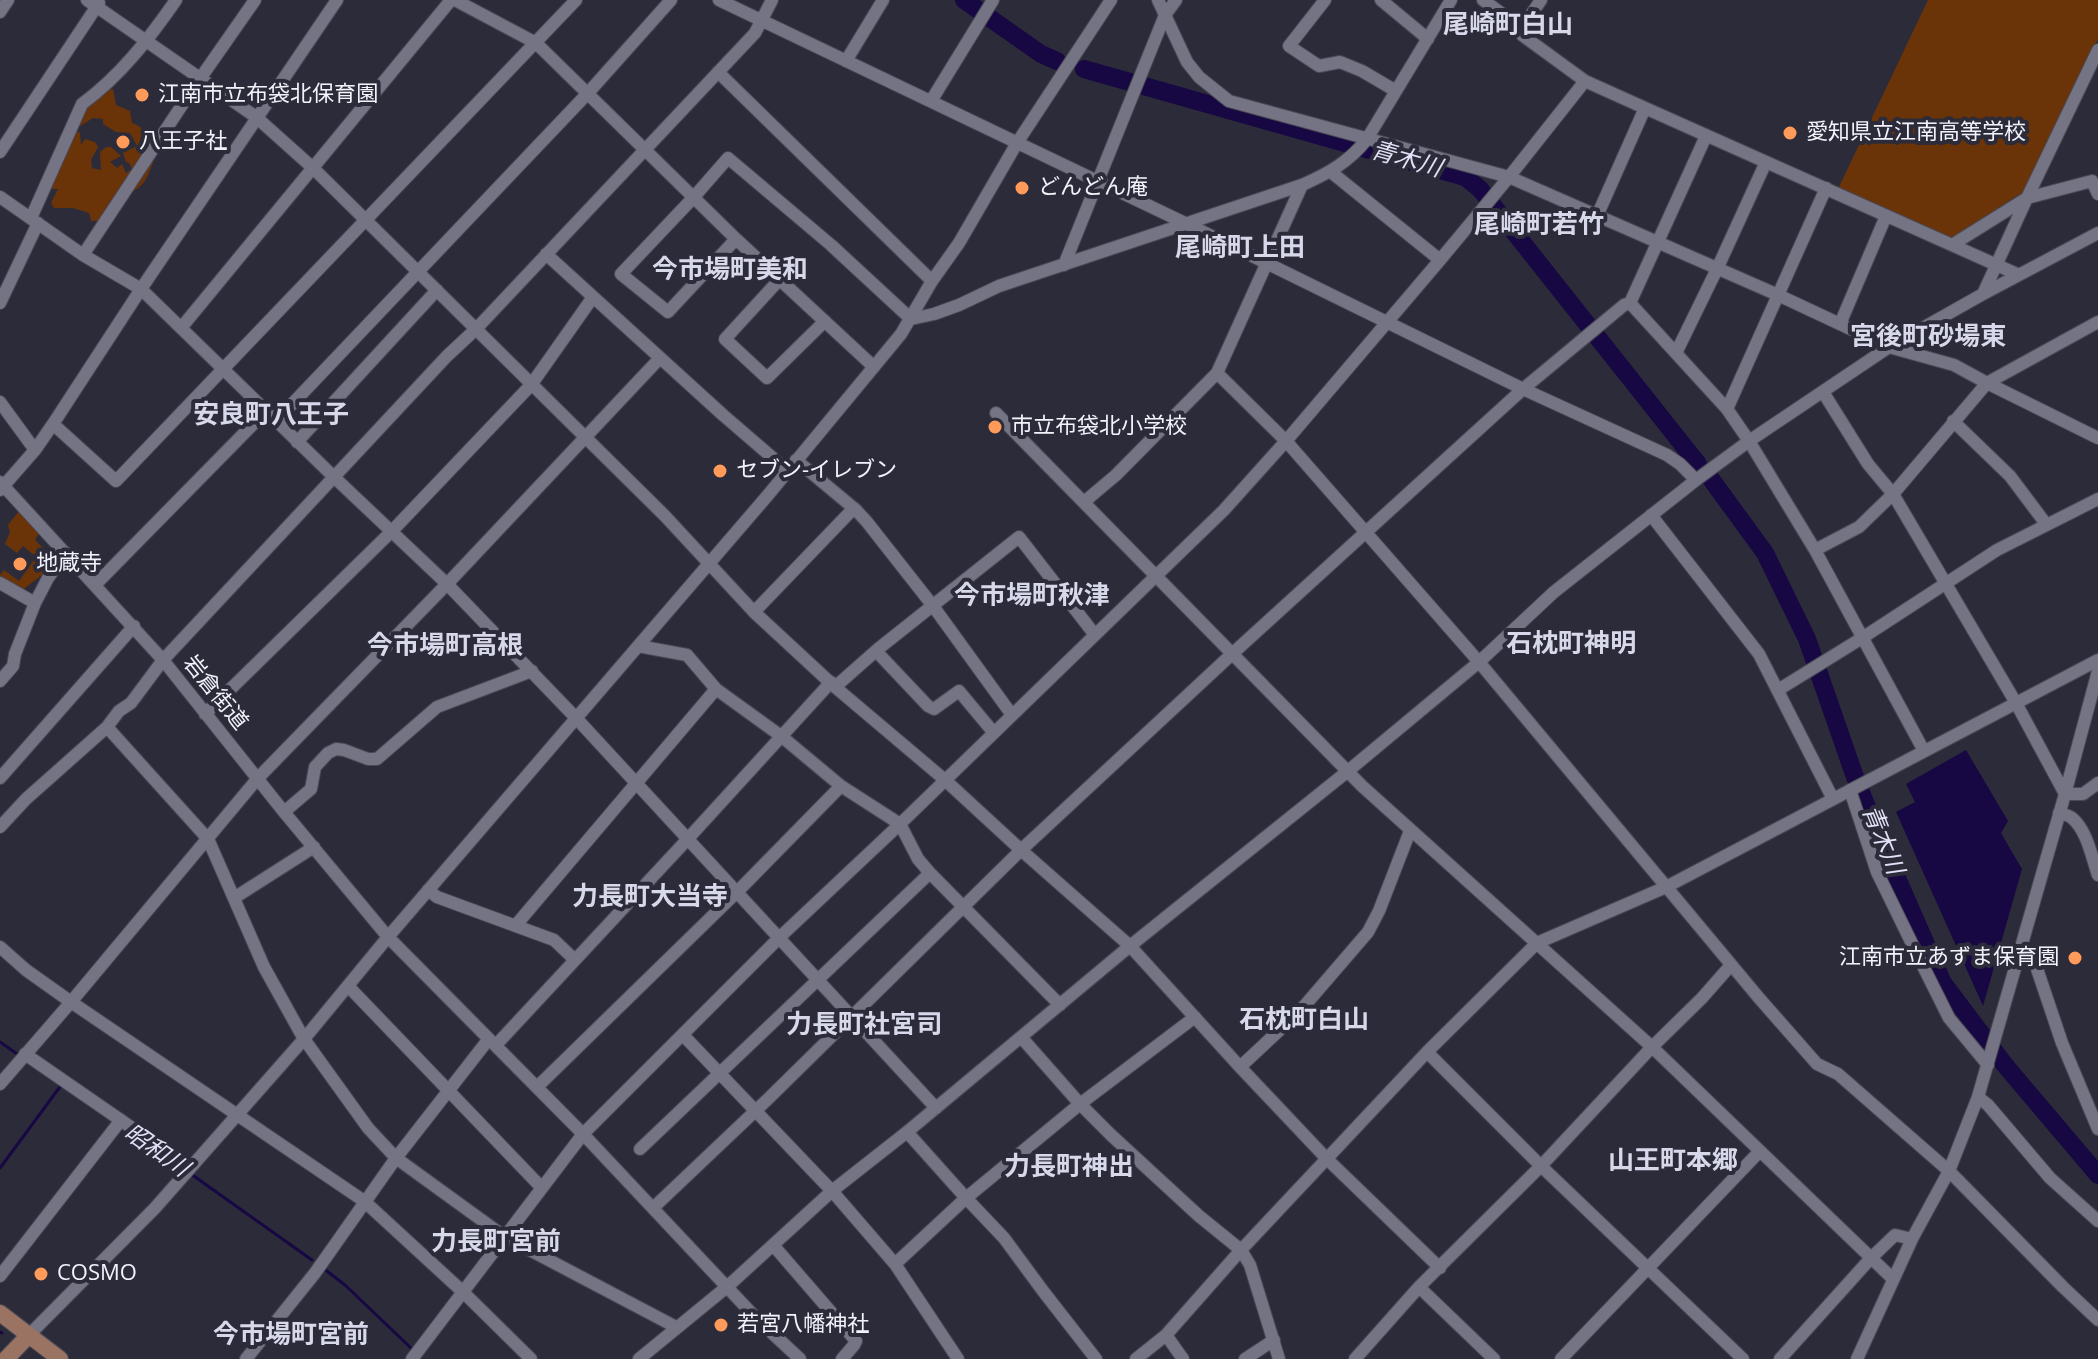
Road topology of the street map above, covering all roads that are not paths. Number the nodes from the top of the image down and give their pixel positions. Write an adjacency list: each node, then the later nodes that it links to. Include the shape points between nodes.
1 (8, 0): 21 (street)
2 (176, 0): 26 (street)
3 (255, 0): 31 (street)
4 (337, 0): 37 (street)
5 (453, 0): 27 (street); 44 (street)
6 (576, 0): 27 (street)
7 (671, 0): 34 (street)
8 (719, 0): 23 (street)
9 (772, 0): 23 (street)
10 (883, 0): 29 (street)
11 (1111, 0): 39 (street)
12 (1158, 0): 22 (street)
13 (1176, 0): 22 (street)
14 (1325, 0): 33 (street, via 1289,46 1319,66 1340,62)
15 (1381, 0): 25 (street)
16 (1451, 0): 25 (street)
17 (1483, 0): 24 (street)
18 (1541, 0): 24 (street)
19 (94, 2): 26 (street); 42 (street)
20 (988, 9): 35 (street)
21 (0, 12)
22 (1165, 15): 40 (street, via 1187,62 1229,101); 48 (street)
23 (762, 20): 29 (street); 30 (street)
24 (1522, 28): 32 (street, via 1522,35)
25 (1428, 39): 33 (street)
26 (147, 42): 31 (street); 58 (street, via 82,104)
27 (536, 43): 34 (street); 59 (street)
28 (2098, 50): 55 (street)
29 (846, 61): 35 (street)
30 (718, 72): 41 (street); 75 (street)
31 (201, 78): 37 (street); 66 (street)
32 (1585, 81): 36 (street); 47 (street)
33 (1396, 91): 40 (street)
34 (588, 93): 41 (street); 72 (street)
35 (931, 101): 39 (street)
36 (1645, 108): 38 (street); 56 (street)
37 (256, 117): 44 (street); 76 (street)
38 (1706, 136): 43 (street); 63 (street)
39 (1017, 143): 48 (street); 75 (street)
40 (1363, 144): 46 (street); 47 (street)
41 (644, 150): 54 (street); 65 (street)
42 (0, 152)
43 (1766, 162): 51 (street); 71 (street)
44 (313, 168): 59 (street); 88 (street)
45 (2098, 168): 49 (street)
46 (1331, 172): 50 (street); 67 (street)
47 (1509, 177): 56 (street); 67 (street)
48 (1098, 181): 60 (street); 69 (street)
49 (2092, 181): 52 (street); 55 (street)
50 (1302, 185): 60 (street); 68 (street)
51 (1826, 188): 57 (street); 79 (street)
52 (2098, 194)
53 (0, 197): 58 (street)
54 (693, 198): 62 (street); 62 (street, via 621,274 668,312); 83 (street, via 728,158)
55 (2027, 198): 64 (street); 70 (street)
56 (1597, 216): 63 (street)
57 (1886, 216): 64 (street); 87 (street)
58 (34, 221): 66 (street); 81 (street)
59 (366, 221): 72 (street); 94 (street)
60 (1187, 224): 68 (street); 69 (street)
61 (2098, 233): 73 (street)
62 (736, 239): 74 (street)
63 (1657, 243): 71 (street); 82 (street)
64 (1952, 245): 70 (street)
65 (546, 254): 80 (street); 89 (street)
66 (83, 255): 76 (street)
67 (1440, 260): 85 (street)
68 (1268, 264): 85 (street); 95 (street)
69 (1064, 265): 83 (street)
70 (1996, 265): 73 (street); 78 (street)
71 (1717, 269): 79 (street); 91 (street)
72 (419, 272): 77 (street); 104 (street)
73 (2019, 275): 78 (street)
74 (780, 279): 84 (street); 84 (street, via 725,339 767,378)
75 (932, 281): 83 (street)
76 (141, 289): 88 (street); 106 (street)
77 (437, 290): 89 (street); 111 (street)
78 (1983, 294): 90 (street)
79 (1778, 295): 87 (street); 101 (street)
80 (593, 297): 92 (street); 97 (street)
81 (0, 303)
82 (1630, 303): 91 (street); 98 (street)
83 (911, 319): 93 (street)
84 (825, 321): 93 (street)
85 (1386, 322): 98 (street); 109 (street)
86 (2098, 322): 96 (street)
87 (1840, 324): 90 (street)
88 (181, 328): 94 (street)
89 (476, 329): 97 (street); 114 (street)
90 (1889, 347): 96 (street, via 1954,365); 99 (street)
91 (1676, 353): 101 (street)
92 (660, 358): 107 (street); 113 (street, via 723,415)
93 (874, 367): 113 (street)
94 (223, 370): 102 (street); 106 (street, via 116,481)
95 (1217, 373): 109 (street); 119 (street)
96 (1987, 383): 105 (street); 108 (street)
97 (531, 385): 107 (street); 123 (street)
98 (1523, 389): 115 (street, via 1667,455); 124 (street)
99 (1823, 392): 110 (street); 117 (street)
100 (0, 402): 112 (street)
101 (1727, 409): 110 (street)
102 (266, 411): 104 (street); 132 (street)
103 (996, 413): 119 (street)
104 (276, 421): 111 (street)
105 (1953, 421): 117 (street); 122 (street, via 2010,476)
106 (53, 424): 112 (street)
107 (585, 437): 127 (street); 131 (street)
108 (2098, 438)
109 (1286, 441): 124 (street); 128 (street)
110 (1749, 441): 115 (street); 125 (street)
111 (297, 442): 114 (street)
112 (35, 450): 116 (street)
113 (792, 466): 120 (street); 127 (street)
114 (335, 478): 123 (street); 142 (street)
115 (1696, 480): 121 (street)
116 (1, 486): 126 (street, 岩倉街道)
117 (1893, 494): 125 (street, via 1859,527); 130 (street)
118 (2098, 499): 122 (street)
119 (1084, 502): 128 (street)
120 (854, 508): 134 (street); 135 (street)
121 (1651, 515): 144 (street, via 1554,592); 150 (street, via 1759,654)
122 (2046, 524): 130 (street)
123 (392, 531): 131 (street); 152 (street)
124 (1365, 533): 141 (street); 144 (street)
125 (1815, 550): 138 (street)
126 (66, 553): 132 (street, 岩倉街道); 133 (street)
127 (709, 563): 135 (street); 139 (street)
128 (1155, 576): 137 (street); 141 (street)
129 (0, 583): 133 (street)
130 (1946, 583): 138 (street); 151 (street)
131 (447, 584): 145 (street); 161 (street)
132 (95, 585): 136 (street, 岩倉街道)
133 (35, 603): 147 (street, via 13,666)
134 (933, 606): 137 (street, via 1019,537); 140 (street); 153 (street)
135 (754, 612): 148 (street)
136 (134, 626): 142 (street, 岩倉街道); 160 (street)
137 (1095, 635): 153 (street)
138 (1862, 638): 150 (street); 158 (street)
139 (638, 646): 149 (street, via 687,655); 154 (street)
140 (876, 651): 148 (street); 156 (street, via 928,706 934,709 959,691)
141 (1232, 654): 159 (street); 177 (street)
142 (163, 660): 152 (street, 岩倉街道); 155 (street)
143 (2098, 660): 151 (street)
144 (1479, 662): 159 (street); 180 (street)
145 (532, 671): 154 (street); 169 (street, via 437,707 377,759 336,749 328,753 315,767 311,789)
146 (2098, 671): 167 (street)
147 (0, 681)
148 (833, 685): 157 (street); 162 (street)
149 (716, 689): 157 (street); 164 (street)
150 (1778, 690): 168 (street)
151 (2016, 703): 158 (street); 167 (street)
152 (205, 714): 161 (street, 岩倉街道)
153 (1012, 715): 156 (street)
154 (577, 719): 164 (street); 181 (street)
155 (107, 727): 172 (street); 174 (street)
156 (994, 733): 162 (street)
157 (781, 736): 165 (street); 175 (street)
158 (1924, 751): 166 (street)
159 (1348, 771): 173 (street); 189 (street)
160 (0, 778)
161 (258, 778): 169 (street, 岩倉街道); 174 (street)
162 (945, 780): 171 (street); 177 (street)
163 (2098, 783): 167 (street, via 2083,794)
164 (637, 784): 175 (street); 185 (street)
165 (841, 786): 171 (street); 182 (street)
166 (1857, 787): 168 (street); 207 (street, via 1877,872 1949,1018)
167 (2065, 794): 170 (street)
168 (1833, 799): 180 (street)
169 (284, 812): 176 (street, 岩倉街道)
170 (2059, 813): 179 (street, via 2078,824); 191 (street)
171 (900, 824): 178 (street); 187 (street)
172 (0, 827)
173 (1410, 831): 188 (street); 208 (street, via 1368,932 1300,1011)
174 (208, 839): 183 (street); 196 (street)
175 (688, 839): 182 (street); 192 (street)
176 (314, 847): 183 (street); 186 (street, 岩倉街道)
177 (1021, 850): 184 (street); 189 (street)
178 (930, 873): 184 (street); 194 (street)
179 (2098, 875)
180 (1666, 887): 188 (street); 193 (street)
181 (428, 890): 185 (street); 186 (street)
182 (738, 891): 187 (street); 211 (street)
183 (234, 898): 202 (street)
184 (962, 907): 197 (street); 198 (street)
185 (516, 925): 192 (street, via 554,940)
186 (388, 937): 195 (street); 203 (street, 岩倉街道)
187 (780, 938): 194 (street); 200 (street)
188 (1537, 943): 204 (street); 205 (street)
189 (1130, 946): 197 (street); 199 (street)
190 (0, 947): 196 (street)
191 (2021, 948): 207 (street); 219 (street, via 2032,954)
192 (575, 960): 203 (street)
193 (1731, 965): 204 (street); 228 (street, via 1817,1064 1838,1074)
194 (818, 980): 198 (street); 209 (street)
195 (348, 986): 202 (street); 212 (street)
196 (71, 1002): 206 (street); 217 (street)
197 (1060, 1005): 201 (street)
198 (851, 1015): 215 (street); 216 (street)
199 (1195, 1017): 208 (street); 214 (street)
200 (683, 1035): 209 (street); 221 (street)
201 (1021, 1037): 214 (street); 215 (street)
202 (304, 1039): 217 (street); 224 (street)
203 (492, 1042): 211 (street, 岩倉街道); 212 (street)
204 (1652, 1047): 223 (street); 226 (street)
205 (1427, 1052): 225 (street); 226 (street)
206 (22, 1058): 210 (street); 218 (street)
207 (1989, 1062): 213 (street)
208 (1240, 1067): 225 (street)
209 (720, 1073): 216 (street); 222 (street)
210 (0, 1084)
211 (537, 1087): 221 (street, 岩倉街道)
212 (448, 1092): 224 (street); 229 (street)
213 (1978, 1097): 228 (street); 234 (street, via 2050,1178)
214 (1080, 1104): 231 (street); 238 (street)
215 (936, 1108): 220 (street)
216 (755, 1111): 230 (street); 233 (street)
217 (237, 1115): 227 (street); 232 (street)
218 (119, 1123): 227 (street); 243 (street)
219 (2098, 1129)
220 (907, 1132): 230 (street); 231 (street)
221 (583, 1134): 229 (street); 233 (street, 岩倉街道)
222 (640, 1149)
223 (1760, 1151): 239 (street); 242 (street)
224 (396, 1158): 232 (street); 235 (street)
225 (1327, 1159): 238 (street); 241 (street)
226 (1541, 1166): 241 (street); 242 (street)
227 (188, 1171): 251 (street)
228 (1949, 1171): 236 (street); 249 (street)
229 (542, 1188): 235 (street)
230 (832, 1191): 237 (street); 240 (street)
231 (966, 1198): 240 (street); 263 (street, via 1004,1238)
232 (364, 1201): 247 (street); 256 (street)
233 (653, 1208): 245 (street, 岩倉街道)
234 (2098, 1221)
235 (505, 1237): 247 (street); 250 (street)
236 (1912, 1239): 239 (street, via 1895,1235); 244 (street)
237 (773, 1245): 245 (street); 261 (street, via 856,1341)
238 (1241, 1250): 252 (street); 253 (street)
239 (1871, 1258): 244 (street); 272 (street)
240 (895, 1264): 262 (street)
241 (1440, 1268): 246 (street)
242 (1648, 1269): 270 (street); 271 (street)
243 (0, 1276)
244 (1893, 1279): 273 (street)
245 (728, 1286): 250 (street); 260 (street, 岩倉街道)
246 (1419, 1287): 268 (street); 269 (street)
247 (463, 1292): 257 (street); 258 (street)
248 (0, 1313): 251 (main road)
249 (2098, 1320)
250 (676, 1327): 259 (street)
251 (33, 1331): 254 (main road); 255 (main road)
252 (1166, 1335): 264 (street); 265 (street)
253 (1274, 1340): 266 (street); 267 (street)
254 (6, 1359)
255 (60, 1359)
256 (246, 1359)
257 (412, 1359)
258 (531, 1359)
259 (639, 1359)
260 (800, 1359)
261 (842, 1359)
262 (958, 1359)
263 (1096, 1359)
264 (1136, 1359)
265 (1183, 1359)
266 (1245, 1359)
267 (1279, 1359)
268 (1355, 1359)
269 (1494, 1359)
270 (1561, 1359)
271 (1743, 1359)
272 (1780, 1359)
273 (1857, 1359)

